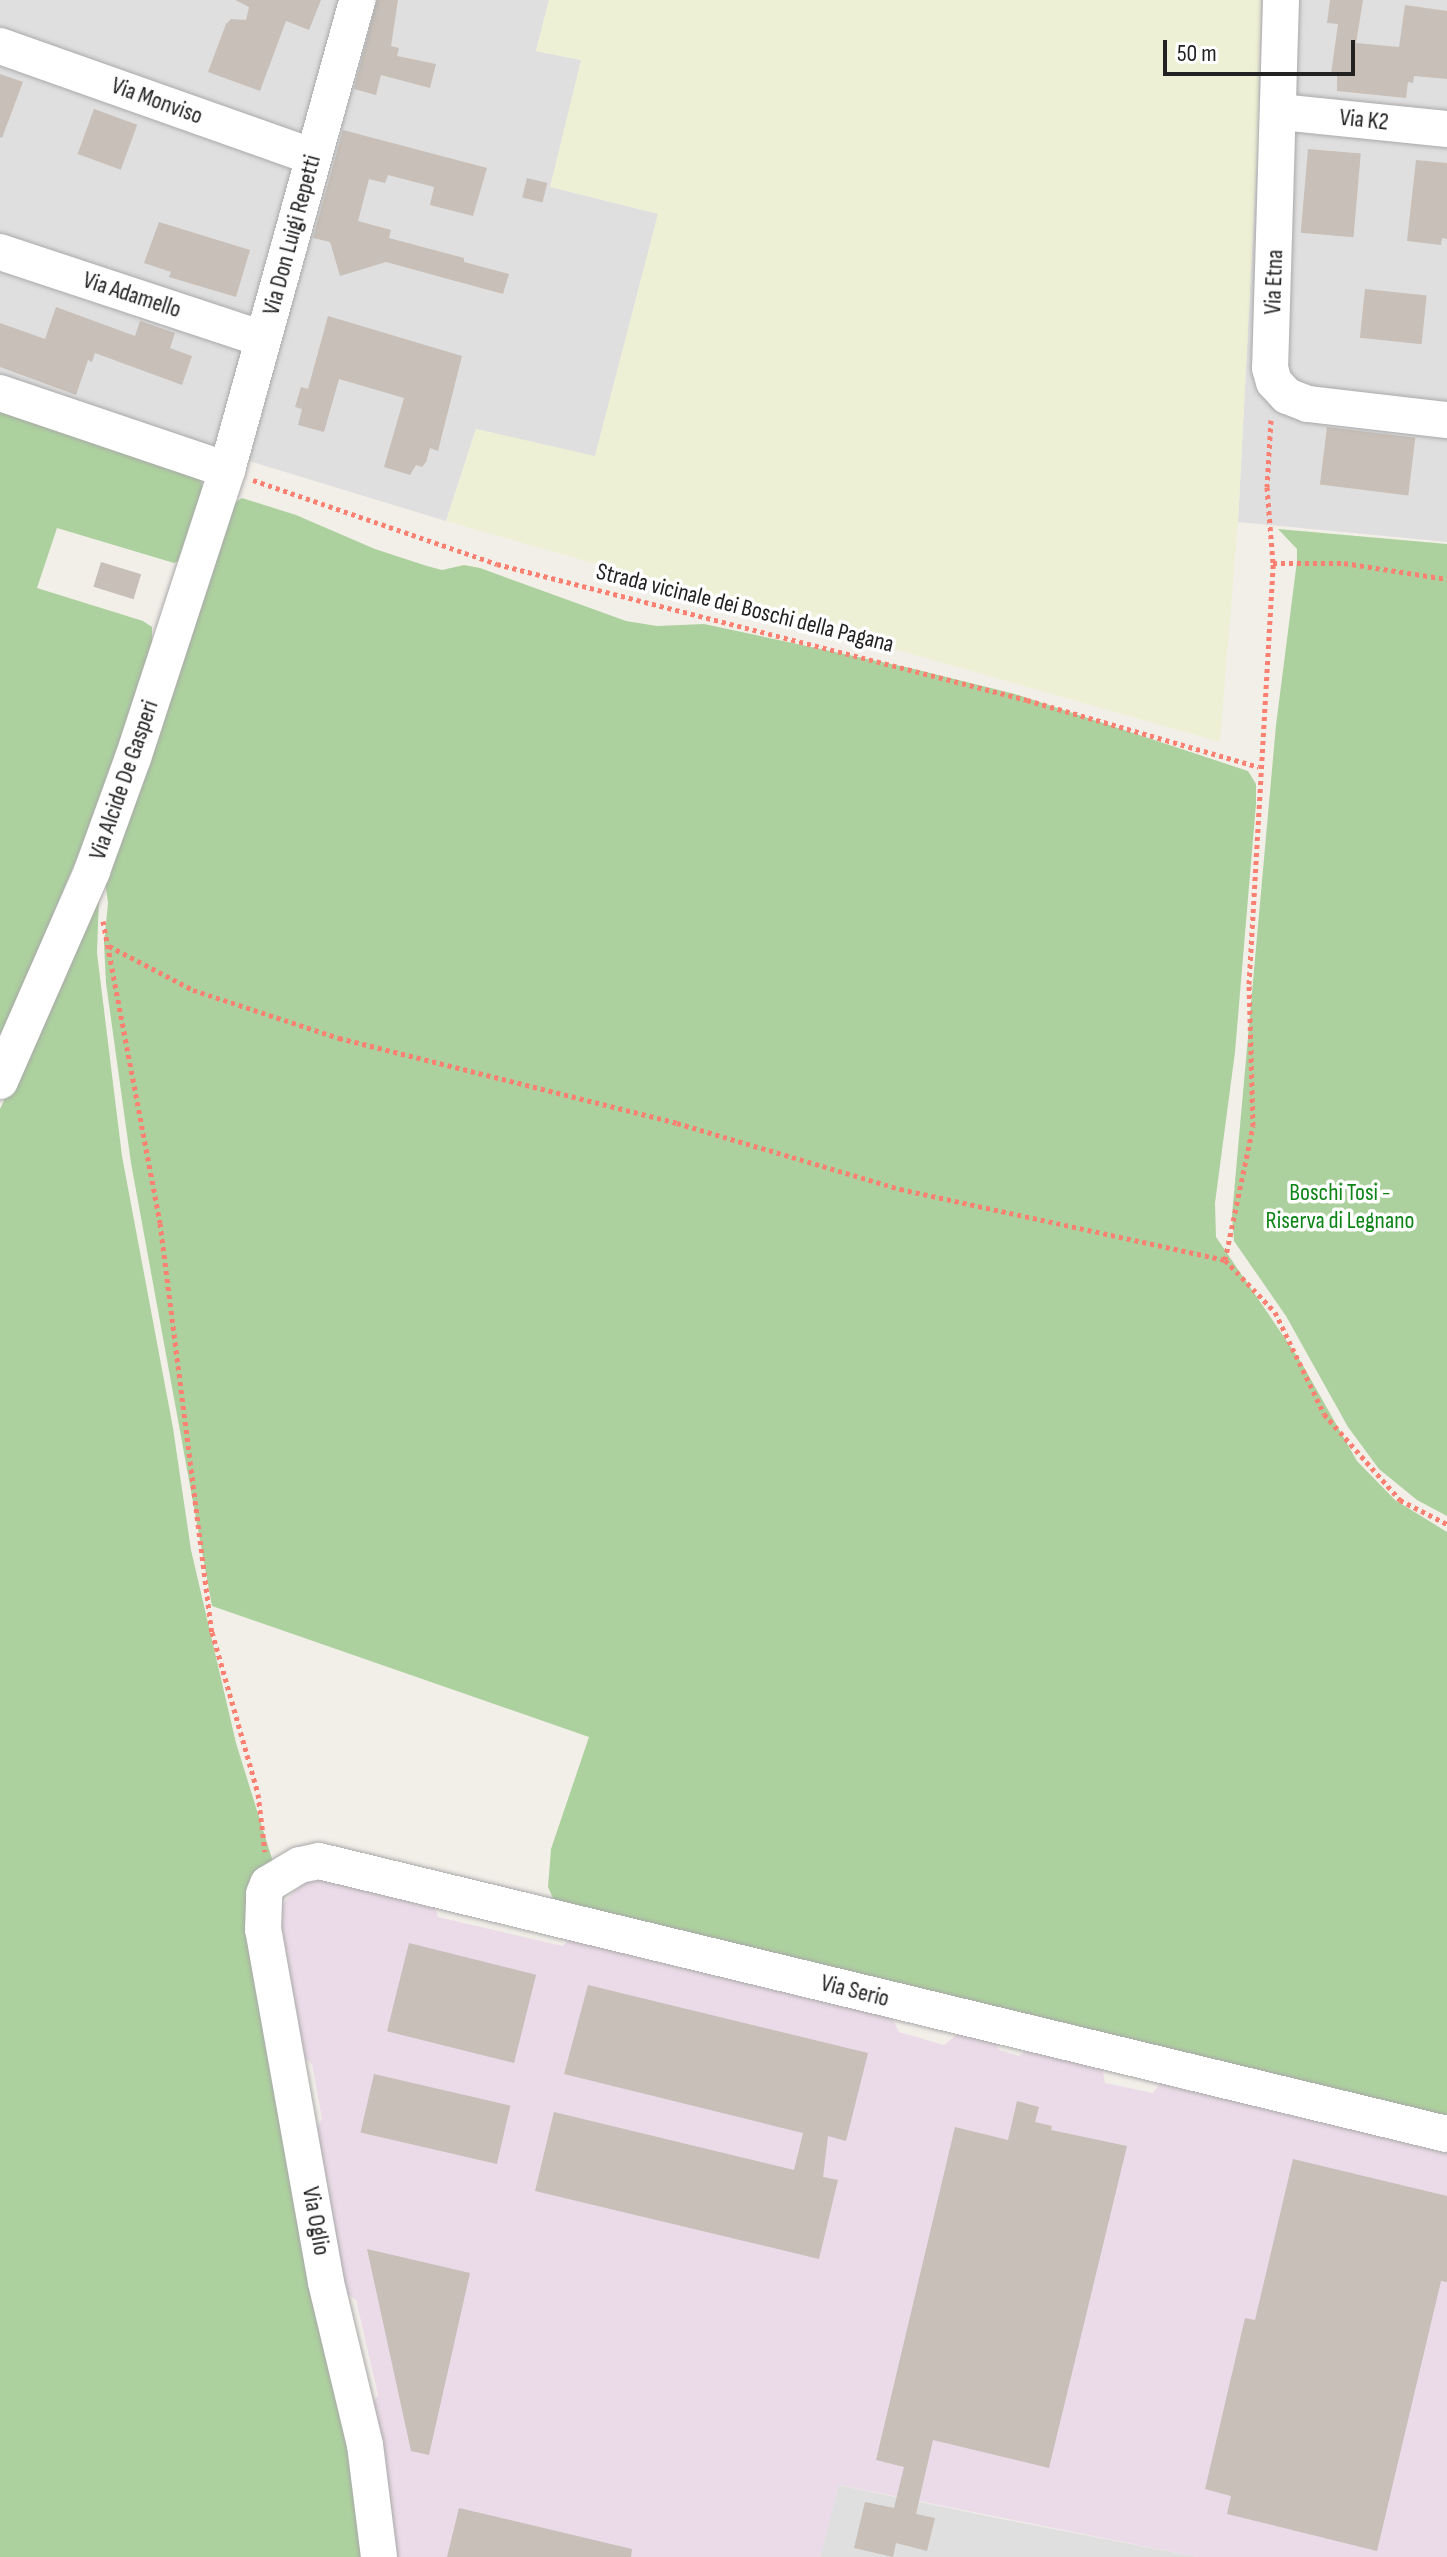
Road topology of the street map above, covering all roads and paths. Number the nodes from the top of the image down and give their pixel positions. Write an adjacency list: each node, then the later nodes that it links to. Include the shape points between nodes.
1 (357, 0): 6 (street, Via Don Luigi Repetti)
2 (1281, 0): 4 (street, Via Etna)
3 (0, 46): 6 (street, Via Monviso)
4 (1280, 112): 5 (street, Via K2); 9 (street, Via Etna, via 1270,368)
5 (1447, 129)
6 (313, 157): 8 (street, Via Don Luigi Repetti)
7 (0, 252): 8 (street, Via Adamello)
8 (263, 339): 12 (street, Via Don Luigi Repetti)
9 (1274, 382): 11 (street, via 1287,396 1308,404); 13 (path, via 1267,487)
10 (0, 393): 12 (street)
11 (1447, 420)
12 (227, 470): 15 (path, Strada vicinale dei Boschi della Pagana, via 497,564 1012,696); 16 (street, Via Alcide De Gasperi, via 97,856)
13 (1273, 563): 14 (path, via 1344,563); 15 (path)
14 (1447, 579)
15 (1259, 767): 17 (path, via 1249,984 1253,1126)
16 (0, 1081)
17 (1225, 1260): 18 (path, via 1275,1312 1324,1414 1400,1500); 19 (path, via 900,1189 677,1123 339,1038 193,990 109,946 160,1223 212,1632 258,1794)
18 (1447, 1524)
19 (268, 1884): 20 (street, Via Serio, via 287,1871 319,1861); 21 (street, Via Oglio, via 262,1911 266,1957 326,2282 365,2445)
20 (1447, 2134)
21 (379, 2557)

